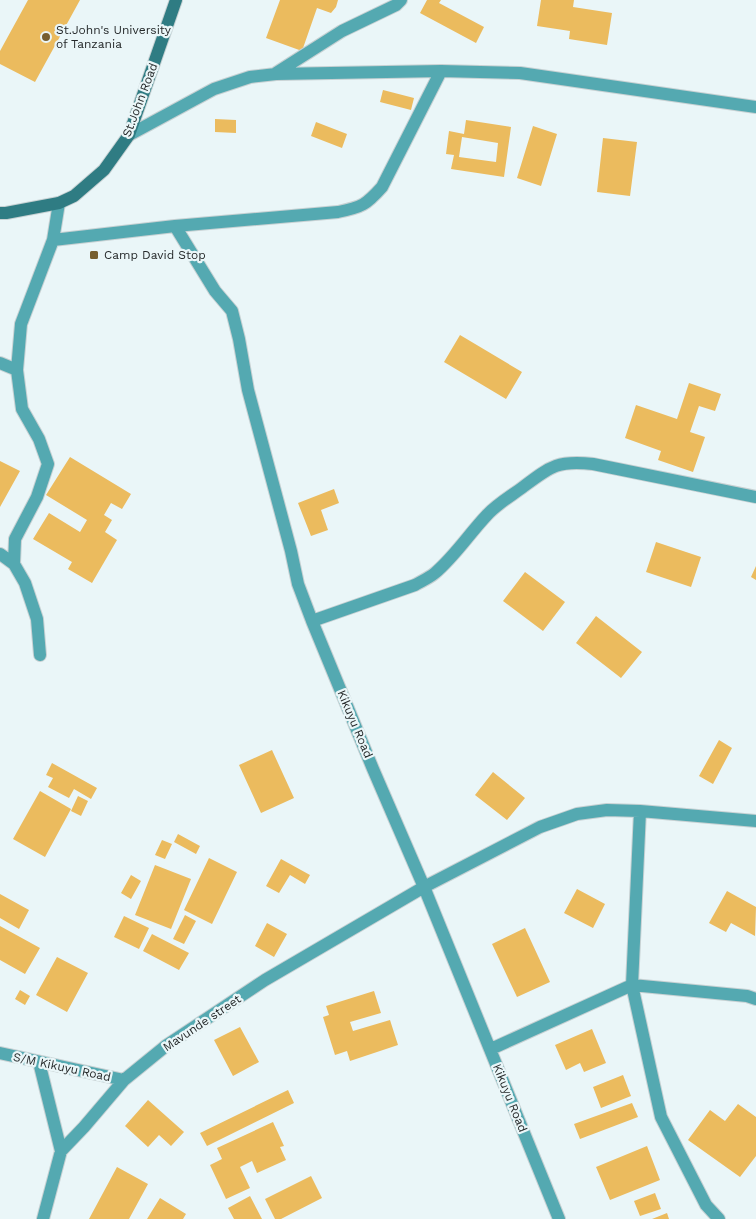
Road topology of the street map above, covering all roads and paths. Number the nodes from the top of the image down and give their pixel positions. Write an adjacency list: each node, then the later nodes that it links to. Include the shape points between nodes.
1 (176, 0): 6 (street, St.John Road)
2 (401, 0): 4 (street, via 342,31)
3 (441, 71): 4 (street); 5 (street, via 520,73); 9 (street, via 382,187 357,208)
4 (276, 74): 6 (street, via 214,89)
5 (756, 107)
6 (129, 135): 7 (street, St.John Road, via 104,170 74,196)
7 (59, 203): 8 (street, St.John Road); 10 (street)
8 (0, 212)
9 (174, 226): 10 (street); 16 (street, Kikuyu Road, via 215,291 232,311 248,390 298,584)
10 (53, 240): 12 (street, via 22,324)
11 (0, 363): 12 (street)
12 (17, 370): 15 (street, via 22,409 39,439 48,464 37,497 15,539)
13 (756, 497): 16 (street, via 594,464 564,463 545,471 496,507 427,579)
14 (0, 554): 15 (street)
15 (14, 564): 17 (street, via 25,583 37,619)
16 (312, 621): 20 (street, Kikuyu Road)
17 (40, 655)
18 (640, 811): 19 (street, Mavunde street); 20 (street, Mavunde street, via 607,810 577,814 540,827); 21 (street)
19 (756, 821)
20 (424, 887): 23 (street, Kikuyu Road); 26 (street, Mavunde street, via 265,980 167,1045)
21 (632, 985): 22 (street); 23 (street); 30 (street, via 661,1117 706,1205)
22 (756, 999)
23 (491, 1049): 29 (street, Kikuyu Road)
24 (0, 1053): 25 (street, S/M Kikuyu Road)
25 (39, 1062): 26 (street, S/M Kikuyu Road); 27 (street)
26 (124, 1080): 27 (street, Mavunde street)
27 (62, 1151): 28 (street, Mavunde street)
28 (43, 1219)
29 (559, 1219)
30 (719, 1219)

